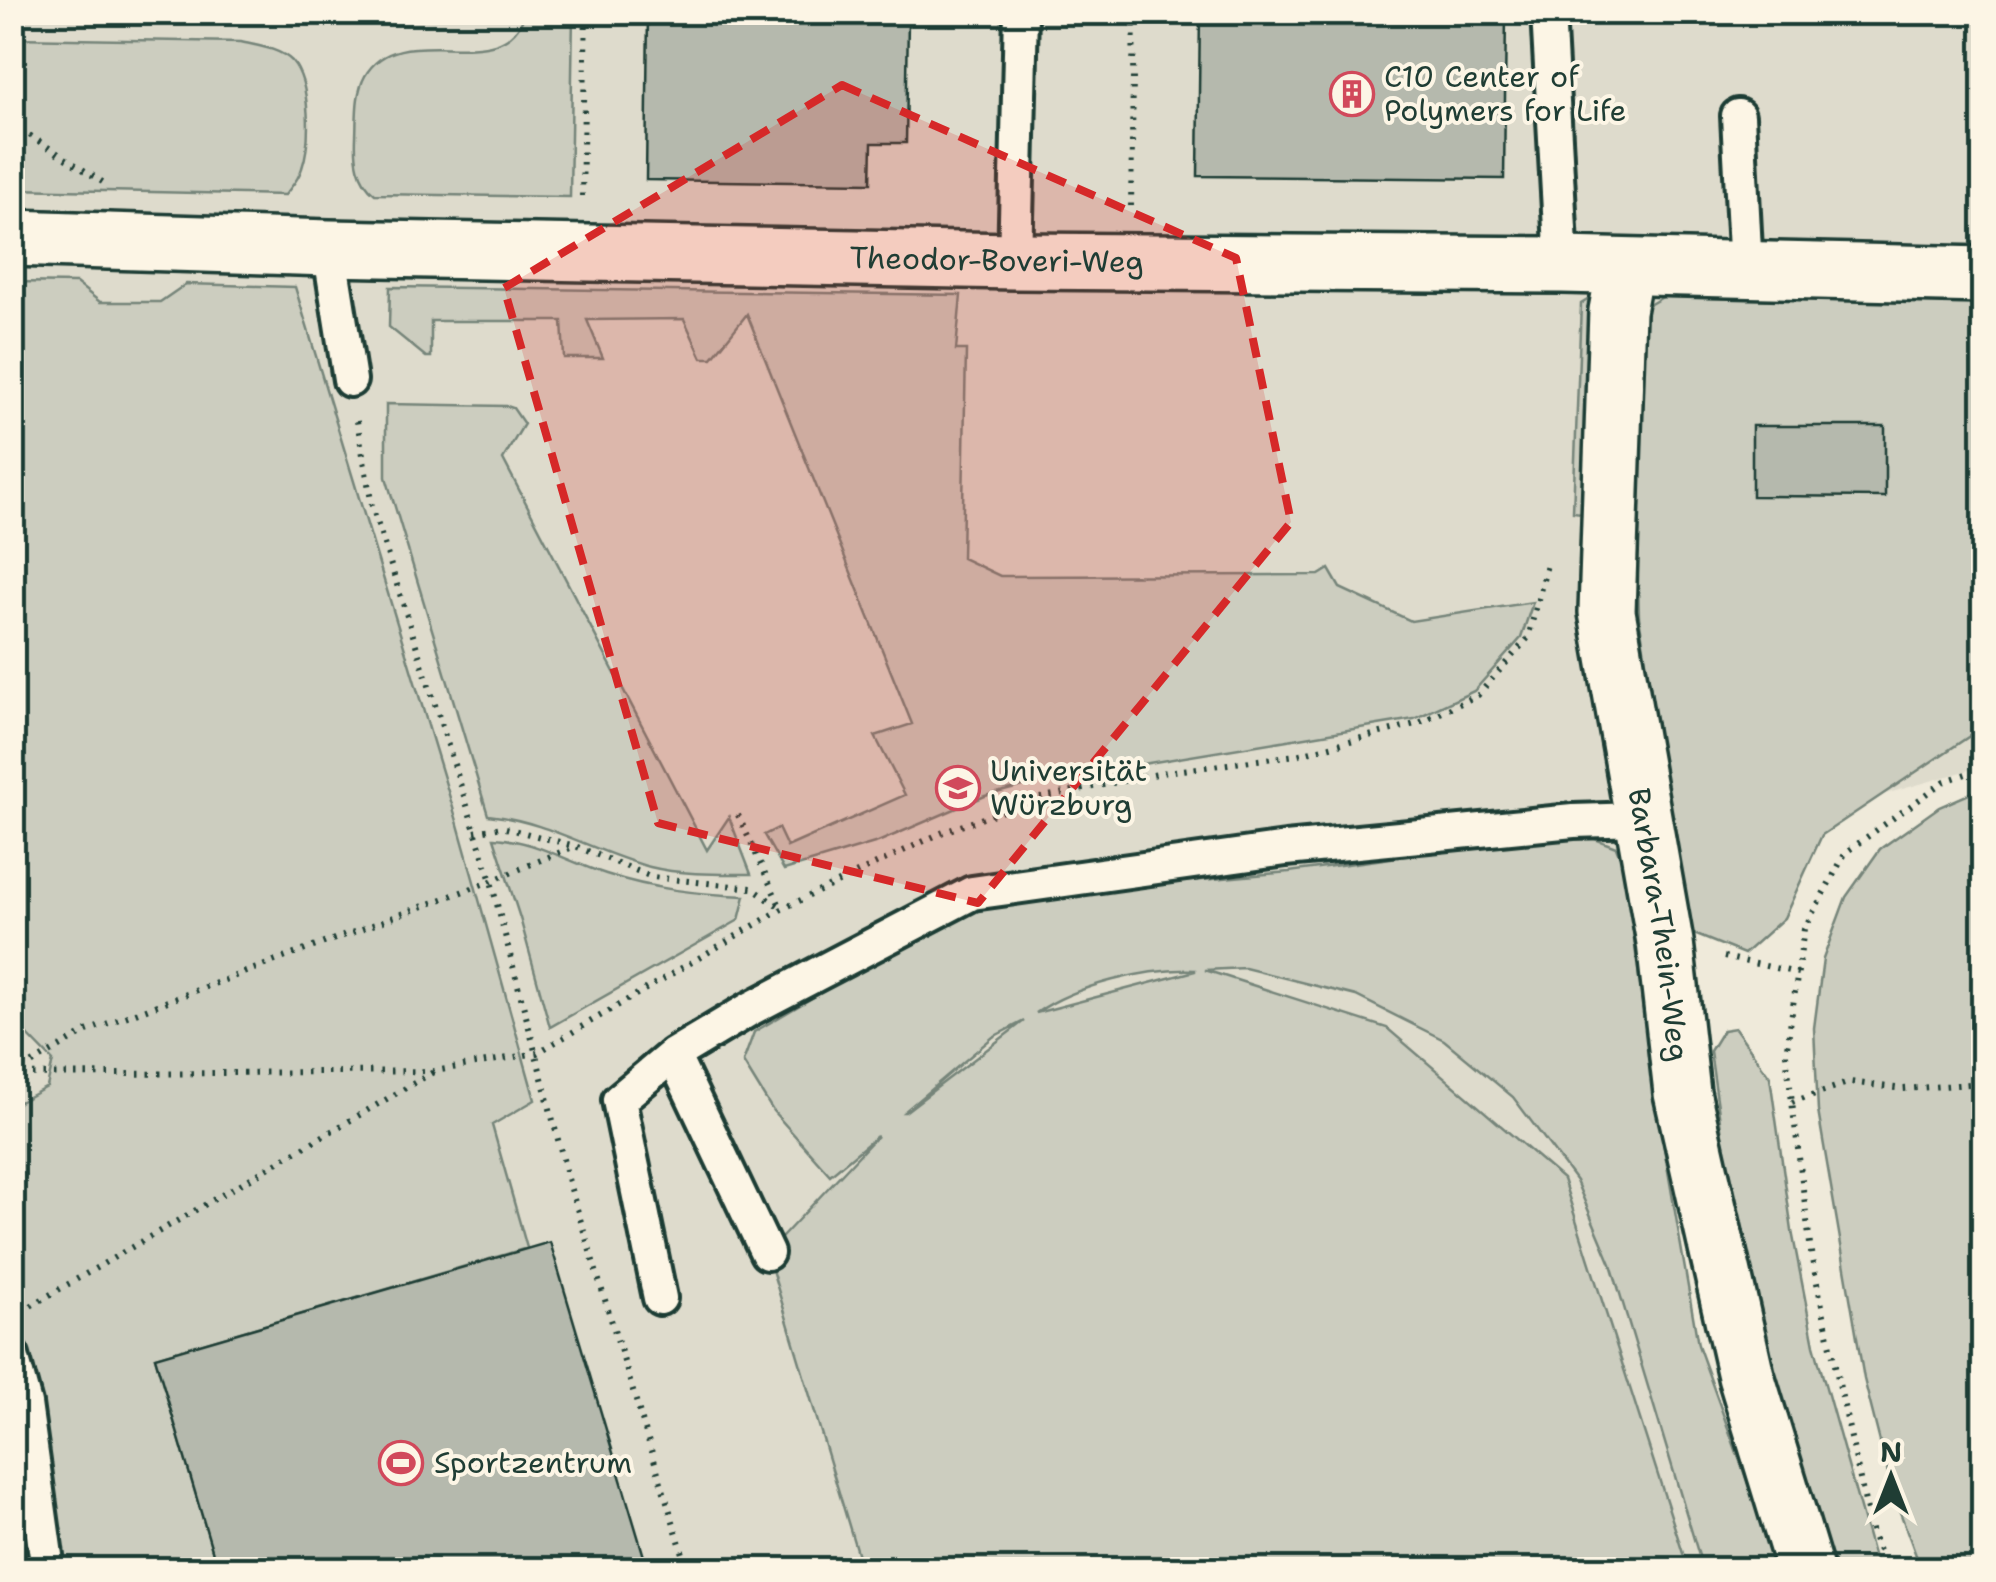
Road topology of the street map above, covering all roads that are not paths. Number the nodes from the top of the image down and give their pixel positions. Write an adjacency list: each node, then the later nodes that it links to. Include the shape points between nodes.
1 (1021, 12): 6 (lane)
2 (1548, 12): 7 (lane)
3 (1738, 116): 9 (lane)
4 (12, 238): 5 (street, Theodor-Boveri-Weg)
5 (330, 248): 6 (street, Theodor-Boveri-Weg); 11 (lane)
6 (1015, 261): 7 (street, Theodor-Boveri-Weg)
7 (1562, 264): 8 (street, Theodor-Boveri-Weg)
8 (1625, 268): 9 (street, Theodor-Boveri-Weg); 12 (street, Barbara-Thein-Weg, via 1617,311 1607,612)
9 (1746, 270): 10 (street, Theodor-Boveri-Weg)
10 (1984, 275)
11 (350, 380)
12 (1641, 819): 13 (lane, via 1286,849 972,893); 18 (street, Barbara-Thein-Weg, via 1665,942 1682,1093 1746,1376)
13 (673, 1055): 14 (lane); 15 (lane, via 620,1100)
14 (766, 1253)
15 (660, 1298)
16 (12, 1356): 17 (lane)
17 (48, 1570)
18 (1804, 1570)

